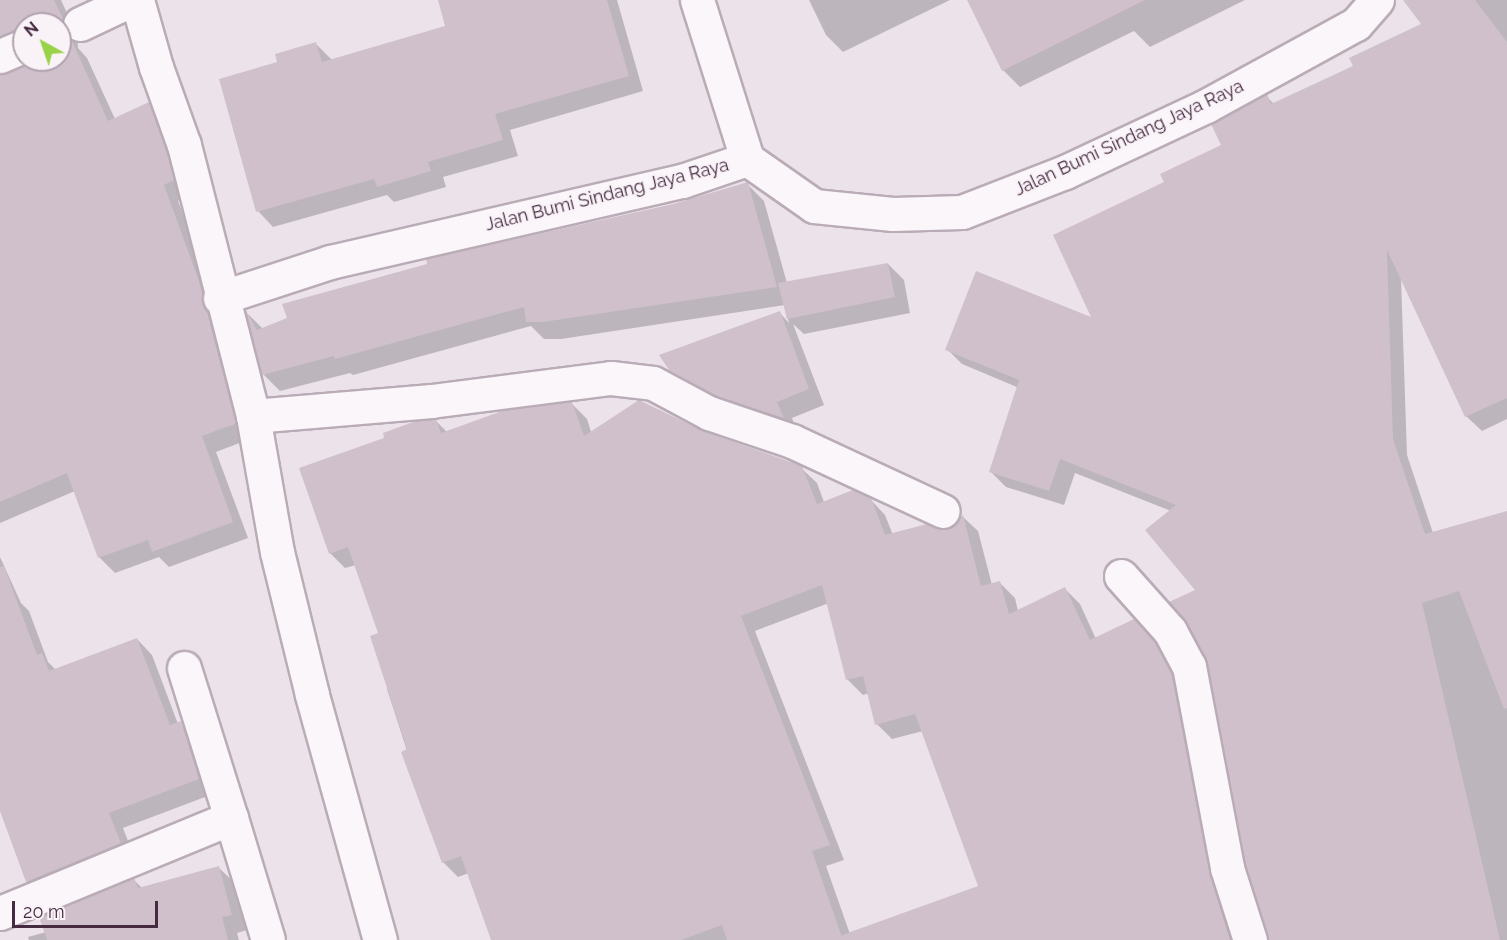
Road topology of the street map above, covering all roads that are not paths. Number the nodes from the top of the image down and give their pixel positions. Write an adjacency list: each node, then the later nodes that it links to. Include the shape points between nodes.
1 (131, 0): 5 (street)
2 (137, 0): 7 (street, via 184,145)
3 (697, 0): 6 (street)
4 (1377, 0): 6 (street, Jalan Bumi Sindang Jaya Raya, via 1356,24 1280,67 1065,172 962,212 893,214 814,206)
5 (72, 19)
6 (747, 159): 7 (street, Jalan Bumi Sindang Jaya Raya, via 682,181 330,262)
7 (220, 298): 8 (street)
8 (253, 416): 9 (street, via 441,400 612,378 653,383 709,413 792,441); 15 (street, via 277,552)
9 (942, 511)
10 (1121, 576): 16 (street, via 1170,631 1189,666 1234,892)
11 (184, 668): 12 (street)
12 (231, 818): 13 (street); 14 (street)
13 (0, 913)
14 (268, 940)
15 (380, 940)
16 (1250, 940)

